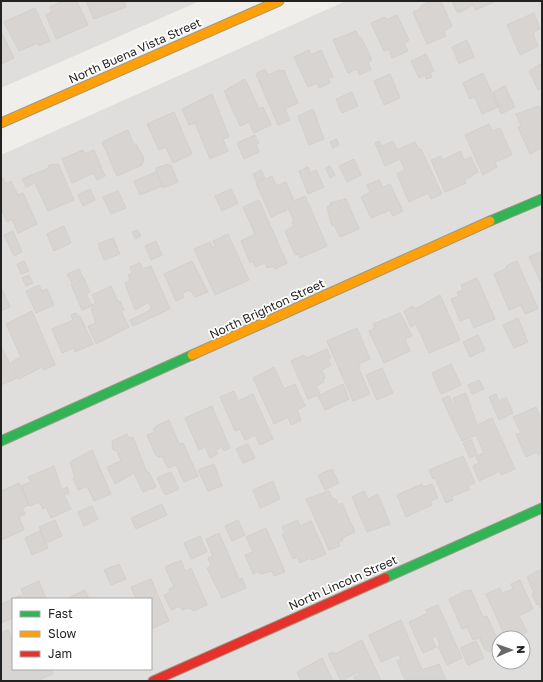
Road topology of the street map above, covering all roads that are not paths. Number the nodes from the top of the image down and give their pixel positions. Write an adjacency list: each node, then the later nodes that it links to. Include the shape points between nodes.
1 (279, 1): 2 (street, North Buena Vista Street)
2 (1, 123)
3 (542, 199): 4 (street, North Brighton Street)
4 (1, 441)
5 (542, 508): 6 (street, North Lincoln Street)
6 (153, 681)

